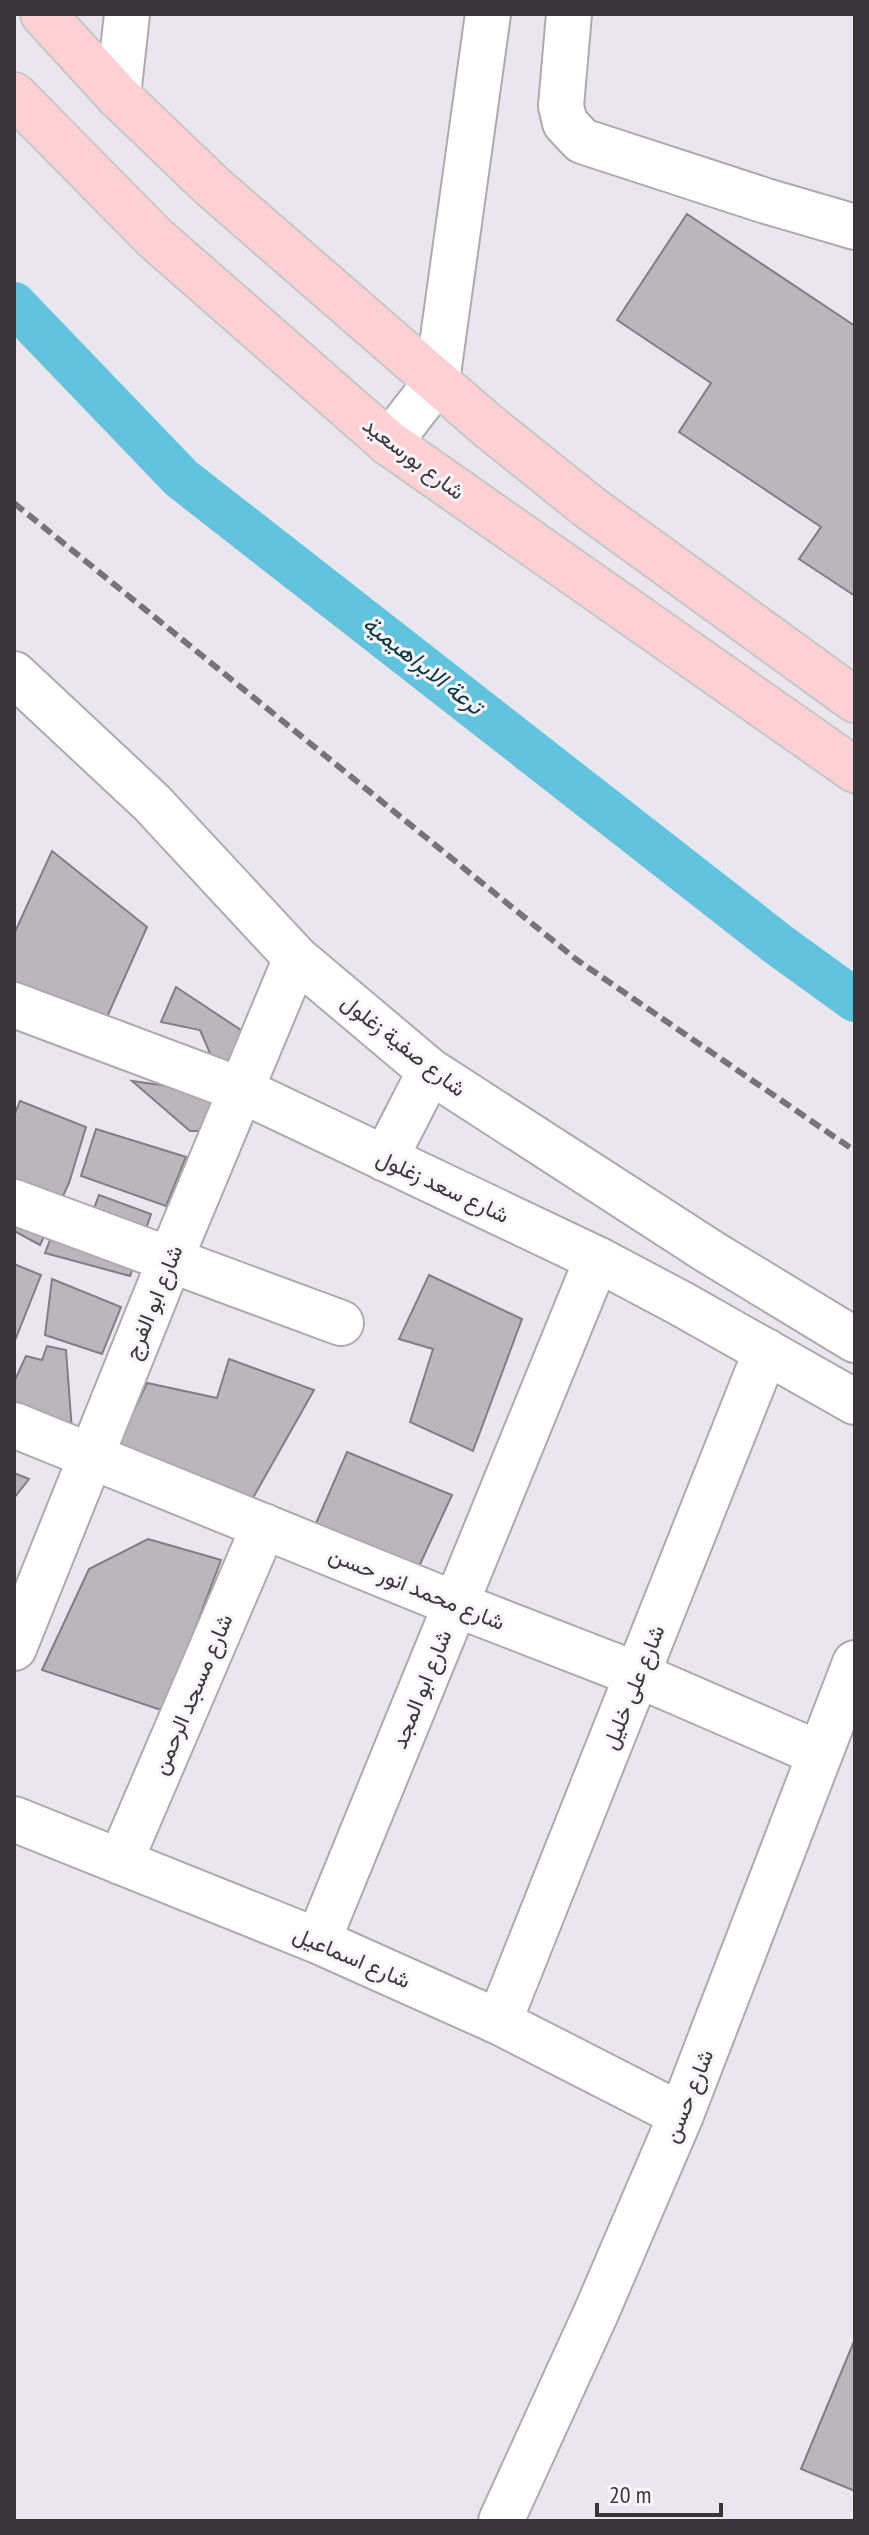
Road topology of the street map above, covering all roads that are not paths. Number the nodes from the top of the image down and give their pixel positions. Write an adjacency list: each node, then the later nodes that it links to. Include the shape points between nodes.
1 (43, 14): 6 (main road)
2 (127, 14): 6 (street)
3 (488, 14): 8 (street)
4 (569, 14): 7 (street, via 561,106 565,123 582,141)
5 (14, 95): 9 (main road, شارع بورسعيد, via 155,238)
6 (118, 96): 8 (main road, via 213,187)
7 (855, 227)
8 (437, 381): 9 (street); 11 (main road, via 589,507)
9 (389, 443): 12 (main road, شارع بورسعيد)
10 (14, 674): 13 (street, شارع صفية زغلول, via 152,803)
11 (855, 700)
12 (850, 773)
13 (296, 958): 15 (street, شارع صفية زغلول); 16 (street, شارع ابو الفرج)
14 (14, 1005): 16 (street, شارع سعد زغلول)
15 (430, 1071): 17 (street); 19 (street, شارع صفية زغلول)
16 (241, 1090): 17 (street, شارع سعد زغلول); 21 (street, شارع ابو الفرج)
17 (385, 1159): 20 (street, شارع سعد زغلول)
18 (14, 1202): 21 (street)
19 (710, 1252): 22 (street); 24 (street, شارع صفية زغلول)
20 (597, 1259): 22 (street, شارع سعد زغلول); 30 (street, شارع ابو المجد)
21 (170, 1260): 23 (street); 28 (street, شارع ابو الفرج)
22 (680, 1303): 25 (street, شارع سعد زغلول)
23 (341, 1323)
24 (855, 1340)
25 (766, 1351): 26 (street, شارع سعد زغلول); 33 (street, شارع على خليل)
26 (855, 1402)
27 (14, 1425): 28 (street, شارع محمد انور حسن)
28 (92, 1456): 29 (street, شارع محمد انور حسن); 31 (street, شارع ابو الفرج)
29 (264, 1526): 30 (street, شارع محمد انور حسن); 36 (street, شارع مسجد الرحمن)
30 (455, 1604): 33 (street, شارع محمد انور حسن); 37 (street, شارع ابو المجد)
31 (14, 1648)
32 (855, 1663): 34 (street, شارع حسن)
33 (638, 1675): 34 (street, شارع محمد انور حسن); 38 (street, شارع على خليل)
34 (820, 1754): 39 (street, شارع حسن)
35 (14, 1819): 36 (street, شارع اسماعيل)
36 (120, 1862): 37 (street, شارع اسماعيل)
37 (318, 1941): 38 (street, شارع اسماعيل)
38 (499, 2022): 39 (street, شارع اسماعيل)
39 (681, 2115): 40 (street, شارع حسن)
40 (501, 2521)

